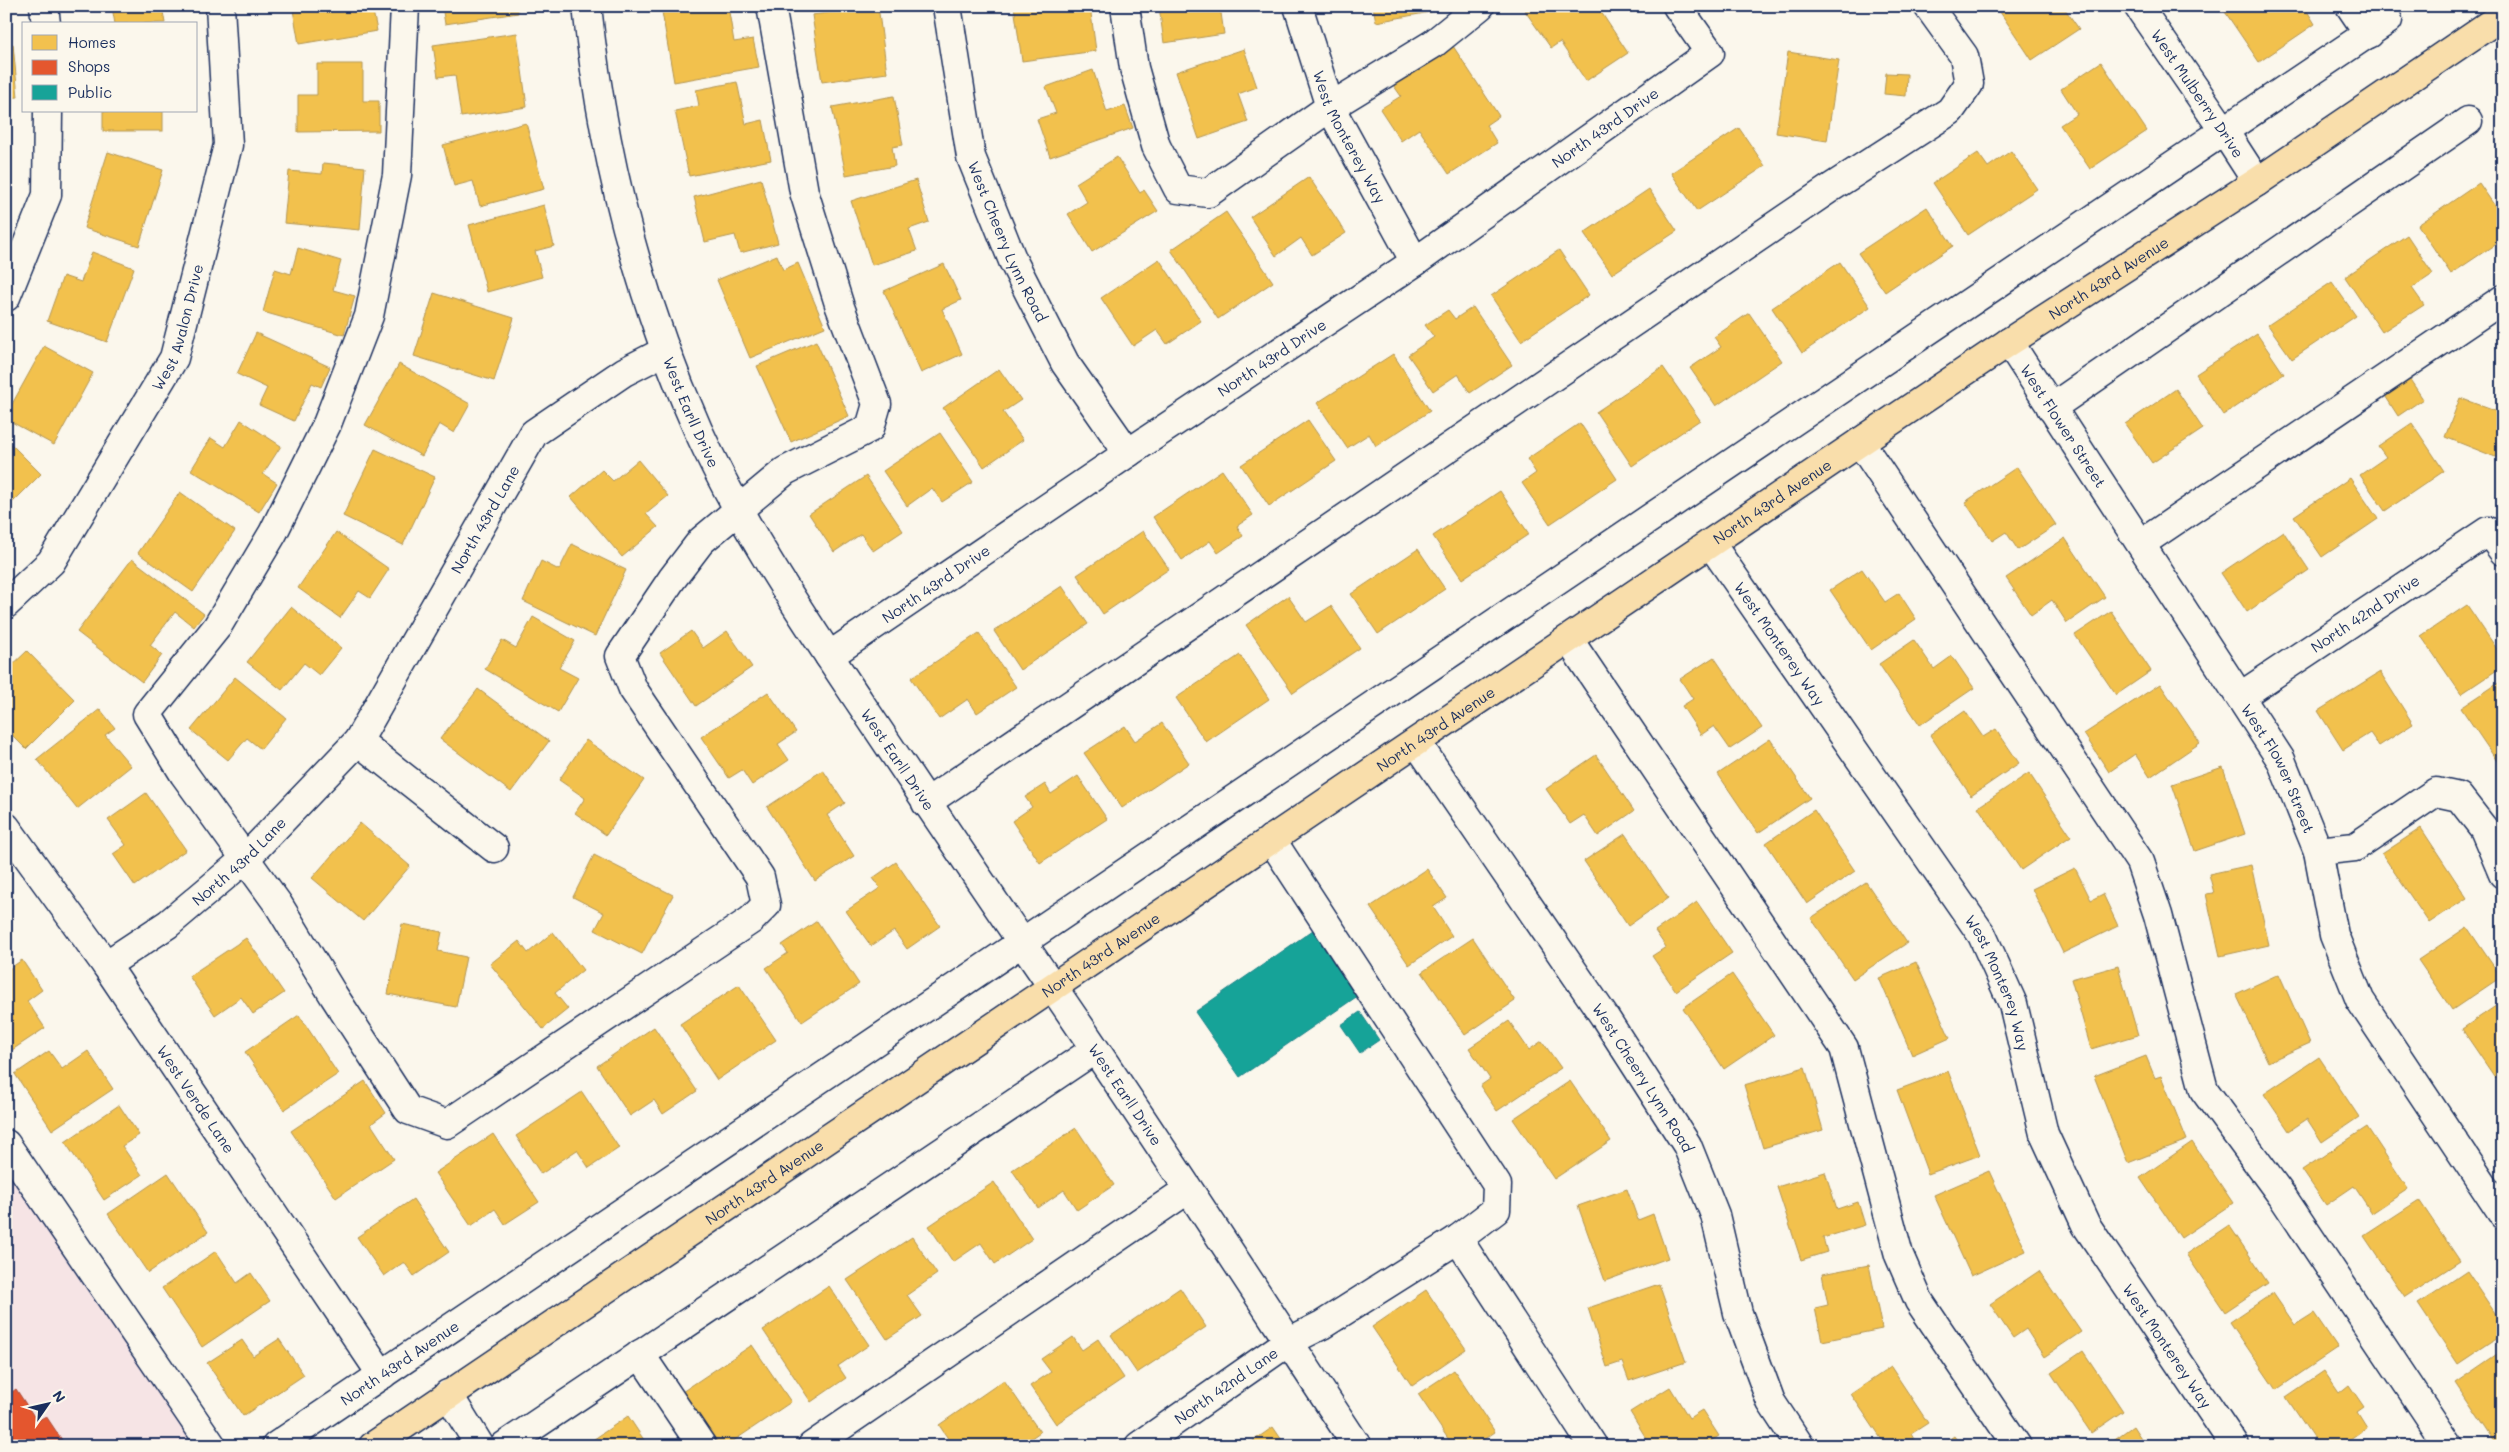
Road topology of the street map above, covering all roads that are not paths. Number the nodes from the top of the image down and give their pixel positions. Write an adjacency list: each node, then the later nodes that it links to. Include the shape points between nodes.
1 (44, 6): 15 (street)
2 (220, 6): 33 (street, West Avalon Drive, via 228,145 174,358 51,562)
3 (405, 6): 44 (street, via 397,175 369,316 327,424 272,533 217,627 147,714)
4 (587, 6): 25 (street, West Earll Drive, via 598,87 622,213)
5 (771, 6): 29 (street, via 804,192 840,307 877,404 870,428 785,471)
6 (947, 6): 28 (street, West Cheery Lynn Road, via 971,157 1009,253 1065,363)
7 (1126, 6): 16 (street, via 1134,68 1151,129 1178,189 1208,194)
8 (1298, 6): 16 (street, West Monterey Way)
9 (1480, 6): 16 (street, via 1434,44)
10 (1677, 6): 21 (street, North 43rd Drive, via 1710,53)
11 (1928, 6): 39 (street, via 1964,56 1968,84 1950,111 1829,189)
12 (2138, 6): 19 (street, West Mulberry Drive)
13 (2350, 6): 19 (street, North 43rd Avenue, via 2379,27)
14 (2503, 15): 20 (main road, North 43rd Avenue)
15 (46, 22)
16 (1330, 107): 21 (street, West Monterey Way)
17 (48, 112): 22 (street, via 47,195)
18 (2468, 122): 26 (street)
19 (2224, 131): 20 (street, West Mulberry Drive); 46 (street, North 43rd Avenue)
20 (2257, 182): 24 (main road, North 43rd Avenue)
21 (1416, 262): 28 (street, North 43rd Drive)
22 (6, 296)
23 (2503, 300): 32 (street)
24 (2009, 342): 26 (street, West Flower Street); 27 (main road, North 43rd Avenue)
25 (665, 351): 29 (street, West Earll Drive, via 699,431); 37 (street, North 43rd Lane, via 624,372 534,433)
26 (2051, 408): 32 (street, West Flower Street)
27 (1860, 442): 31 (main road, North 43rd Avenue); 71 (street, via 2140,862 2158,915 2204,1090 2282,1196)
28 (1128, 453): 35 (street, North 43rd Drive)
29 (738, 508): 35 (street, West Earll Drive); 44 (street, via 701,541 620,656 632,689 760,877 766,905 752,920 447,1124 408,1110 278,904)
30 (2495, 541): 36 (street, North 42nd Drive)
31 (1711, 544): 34 (main road, North 43rd Avenue); 70 (street, West Monterey Way, via 1982,935 2013,1004 2044,1134 2086,1225)
32 (2142, 544): 36 (street, West Flower Street)
33 (9, 597)
34 (1569, 640): 38 (main road, North 43rd Avenue); 69 (street, via 1844,1048 1899,1255 1919,1301)
35 (829, 656): 39 (street, West Earll Drive)
36 (2241, 696): 43 (street, West Flower Street, via 2281,760)
37 (358, 741): 42 (street); 44 (street, North 43rd Lane)
38 (1417, 743): 41 (main road, North 43rd Avenue); 68 (street, West Cheery Lynn Road, via 1604,1016 1687,1145 1715,1216 1738,1313 1771,1402)
39 (926, 803): 46 (street, West Earll Drive)
40 (6, 827): 47 (street, West Verde Lane)
41 (1271, 839): 48 (main road, North 43rd Avenue); 53 (street, North 42nd Lane, via 1497,1185 1496,1210)
42 (494, 848)
43 (2318, 851): 45 (street, via 2355,847 2436,792 2459,797 2484,829); 52 (street, West Flower Street, via 2334,935 2360,1000)
44 (244, 860): 47 (street, North 43rd Lane, via 168,924)
45 (2503, 874)
46 (1022, 943): 48 (street, West Earll Drive); 56 (street, North 43rd Avenue)
47 (106, 965): 56 (street, West Verde Lane)
48 (1054, 988): 49 (street, West Earll Drive); 57 (main road, North 43rd Avenue)
49 (1094, 1050): 51 (street, West Earll Drive); 55 (street)
50 (6, 1144): 58 (street)
51 (1187, 1190): 54 (street, West Earll Drive); 64 (street)
52 (2503, 1215)
53 (1458, 1239): 54 (street, North 42nd Lane, via 1322,1325); 67 (street)
54 (1288, 1342): 65 (street, North 42nd Lane); 66 (street, West Earll Drive)
55 (640, 1354): 62 (street); 63 (street)
56 (382, 1374): 59 (street, North 43rd Avenue)
57 (448, 1394): 60 (main road, North 43rd Avenue); 61 (street)
58 (212, 1446)
59 (276, 1446)
60 (373, 1446)
61 (480, 1446)
62 (504, 1446)
63 (702, 1446)
64 (812, 1446)
65 (1139, 1446)
66 (1357, 1446)
67 (1593, 1446)
68 (1800, 1446)
69 (2017, 1446)
70 (2235, 1446)
71 (2449, 1446)

